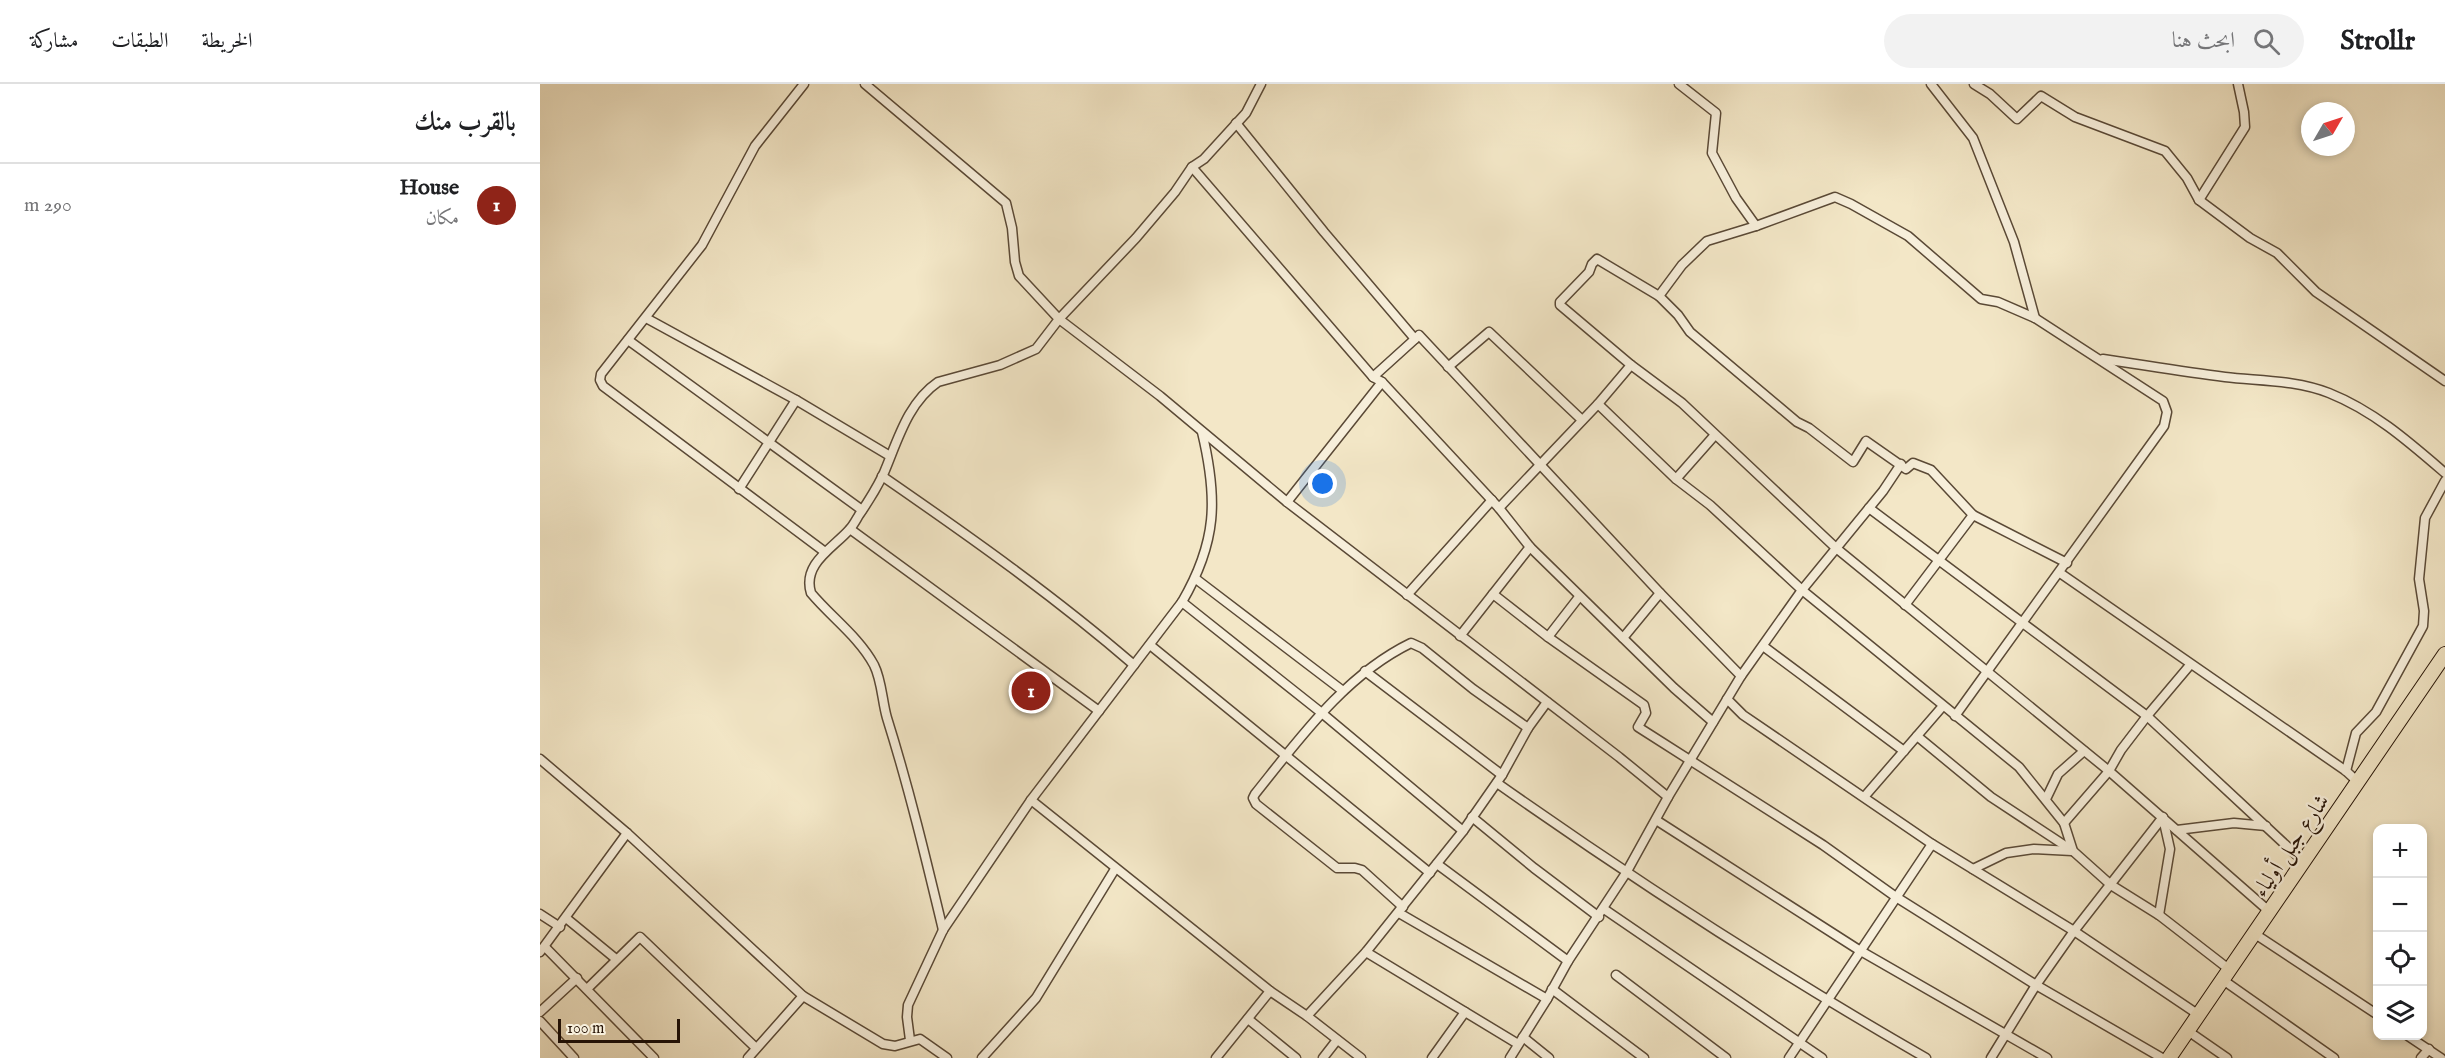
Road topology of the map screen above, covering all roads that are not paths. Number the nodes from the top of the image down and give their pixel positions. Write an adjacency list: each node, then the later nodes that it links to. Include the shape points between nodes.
1 (804, 84): 13 (street, via 755,146 702,245)
2 (865, 84): 15 (street, via 1005,203 1020,276)
3 (1261, 84): 8 (street, via 1246,113)
4 (1679, 84): 11 (street, via 1716,114 1712,153)
5 (1931, 84): 14 (street, via 1973,138 2014,242)
6 (1974, 84): 10 (street, via 2017,119 2041,96 2075,117 2165,152)
7 (2238, 84): 10 (street, via 2245,127)
8 (1236, 123): 9 (street); 16 (street)
9 (1192, 167): 15 (street, via 1136,238); 21 (street)
10 (2199, 200): 22 (street, via 2277,254 2316,292)
11 (1756, 226): 12 (street, via 1707,241 1682,265); 14 (street, via 1835,197 1908,237 1981,299)
12 (1659, 296): 19 (street, via 1597,259 1560,302); 32 (street, via 1690,332 1797,422 1853,462 1866,441)
13 (646, 318): 17 (street); 24 (street)
14 (2036, 318): 18 (street)
15 (1059, 319): 27 (street); 30 (street, via 1032,352 930,388 915,406)
16 (1415, 339): 20 (street, via 1419,335); 21 (street)
17 (628, 340): 29 (street); 37 (street, via 602,374 603,386)
18 (2100, 359): 33 (street, via 2279,381 2327,392 2367,411); 49 (street, via 2163,401 2167,418)
19 (1631, 365): 25 (street); 28 (street, via 1682,403)
20 (1448, 367): 26 (street, via 1488,332); 31 (street)
21 (1373, 377): 23 (street)
22 (2445, 381)
23 (1382, 382): 38 (street); 39 (street)
24 (796, 400): 29 (street); 30 (street)
25 (1598, 404): 26 (street); 35 (street)
26 (1582, 420): 31 (street)
27 (1202, 432): 39 (street); 51 (street, via 1213,499 1207,547)
28 (1714, 436): 35 (street); 46 (street)
29 (770, 443): 37 (street); 42 (street)
30 (890, 456): 34 (street)
31 (1540, 465): 40 (street); 53 (street)
32 (1901, 465): 41 (street); 43 (street, via 1906,469 1912,463 1931,471)
33 (2445, 473)
34 (882, 476): 42 (street); 66 (street, via 1027,577)
35 (1676, 478): 52 (street)
36 (2445, 481): 88 (street, via 2425,518 2419,579 2423,626 2376,712 2356,733)
37 (739, 489): 47 (street)
38 (1492, 500): 40 (street); 55 (street)
39 (1287, 502): 55 (street)
40 (1499, 508): 45 (street)
41 (1869, 508): 46 (street); 48 (street)
42 (862, 510): 44 (street)
43 (1973, 515): 48 (street); 49 (street)
44 (850, 529): 47 (street); 75 (street)
45 (1530, 547): 54 (street); 56 (street)
46 (1836, 548): 52 (street); 58 (street)
47 (825, 552): 121 (street, via 810,576 811,593 860,646 878,676)
48 (1939, 561): 58 (street); 59 (street)
49 (2067, 563): 50 (street)
50 (2060, 573): 59 (street); 67 (street)
51 (1196, 579): 57 (street); 71 (street)
52 (1802, 590): 64 (street); 74 (street)
53 (1660, 593): 62 (street); 70 (street)
54 (1493, 594): 60 (street); 61 (street)
55 (1407, 595): 60 (street)
56 (1580, 597): 61 (street); 62 (street)
57 (1182, 602): 63 (street); 76 (street)
58 (1905, 604): 69 (street)
59 (2023, 623): 69 (street); 78 (street)
60 (1460, 636): 73 (street)
61 (1548, 637): 86 (street, via 1644,705 1647,710 1638,727)
62 (1623, 638): 79 (street)
63 (1150, 645): 66 (street); 84 (street)
64 (1762, 646): 70 (street); 82 (street)
65 (2445, 654): 90 (highway, شارع جبل أولياء)
66 (1134, 665): 75 (street)
67 (2190, 665): 78 (street); 88 (street)
68 (1365, 671): 71 (street); 80 (street, via 1411,643); 89 (street)
69 (1988, 672): 77 (street); 83 (street)
70 (1741, 676): 72 (street)
71 (1343, 691): 76 (street)
72 (1727, 699): 79 (street); 92 (street, via 1743,715)
73 (1547, 702): 80 (street); 93 (street)
74 (1942, 707): 77 (street); 81 (street)
75 (1099, 711): 95 (street)
76 (1323, 714): 84 (street); 102 (street)
77 (1955, 716): 94 (street, via 2019,767)
78 (2147, 716): 87 (street); 100 (street)
79 (1713, 722): 86 (street)
80 (1528, 728): 89 (street)
81 (1917, 736): 82 (street); 105 (street, via 1990,797)
82 (1904, 751): 92 (street)
83 (2084, 751): 87 (street); 94 (street, via 2058,774)
84 (1286, 756): 110 (street); 114 (street, via 1255,794 1256,804 1337,868 1362,870)
85 (540, 759): 103 (street)
86 (1690, 760): 93 (street); 113 (street)
87 (2109, 771): 97 (street); 99 (street)
88 (2346, 771): 90 (street)
89 (1502, 775): 91 (street)
90 (2358, 782): 106 (highway, شارع جبل أولياء)
91 (1497, 783): 96 (street); 111 (street)
92 (1865, 796): 104 (street)
93 (1668, 797): 98 (street)
94 (2046, 799): 99 (street)
95 (1031, 800): 108 (street); 121 (street)
96 (1472, 817): 102 (street); 116 (street, via 1533,868)
97 (2163, 818): 101 (street); 112 (street); 118 (street, via 2170,849)
98 (1656, 820): 111 (street); 125 (street)
99 (2064, 823): 105 (street)
100 (2266, 826): 101 (street, via 2234,823); 106 (street)
101 (2177, 830): 115 (street)
102 (1463, 831): 107 (street)
103 (627, 833): 119 (street); 136 (street)
104 (1932, 844): 109 (street); 113 (street)
105 (2073, 851): 109 (street, via 2034,849 2006,853); 112 (street)
106 (2304, 862): 115 (highway, شارع جبل أولياء)
107 (1437, 864): 110 (street); 128 (street)
108 (1115, 869): 135 (street); 160 (street, via 1036,998)
109 (1973, 869): 122 (street)
110 (1430, 873): 114 (street)
111 (1626, 873): 116 (street); 138 (street)
112 (2111, 885): 118 (street); 122 (street)
113 (1896, 897): 125 (street); 132 (street)
114 (1401, 910): 126 (street); 137 (street)
115 (2270, 912): 123 (highway, شارع جبل أولياء)
116 (1601, 913): 128 (street); 152 (street)
117 (540, 914): 120 (street)
118 (2159, 915): 130 (street)
119 (566, 918): 120 (street); 127 (street)
120 (560, 927): 124 (street)
121 (943, 930): 148 (street, via 908,1005)
122 (2074, 931): 132 (street); 143 (street)
123 (2255, 934): 130 (highway, شارع جبل أولياء); 141 (street)
124 (542, 950): 131 (street)
125 (1859, 950): 138 (street); 147 (street)
126 (1366, 952): 140 (street); 142 (street)
127 (616, 959): 133 (street); 153 (street, via 636,938 643,938)
128 (1568, 961): 134 (street)
129 (1616, 975): 168 (street)
130 (2227, 975): 143 (highway, شارع جبل أولياء); 177 (street)
131 (577, 978): 133 (street); 139 (street)
132 (2036, 985): 147 (street); 174 (street)
133 (587, 989): 157 (street)
134 (1552, 989): 137 (street); 167 (street)
135 (1270, 992): 142 (street); 144 (street)
136 (803, 996): 148 (street, via 883,1044 895,1046); 153 (street)
137 (1547, 999): 151 (street)
138 (1826, 1000): 152 (street); 171 (street)
139 (540, 1012)
140 (1465, 1012): 151 (street); 155 (street)
141 (2373, 1012)
142 (1307, 1016): 149 (street)
143 (2199, 1016): 146 (highway, شارع جبل أولياء)
144 (1248, 1019): 161 (street); 162 (street)
145 (540, 1021): 156 (street)
146 (2188, 1031): 175 (highway, شارع جبل أولياء); 176 (street)
147 (2006, 1033): 172 (street); 173 (street)
148 (910, 1040): 159 (street, via 924,1041)
149 (1337, 1040): 163 (street); 164 (street)
150 (2416, 1040): 154 (street)
151 (1521, 1041): 165 (street); 166 (street)
152 (1798, 1044): 169 (street); 170 (street)
153 (756, 1048): 158 (street)
154 (2429, 1049): 178 (street); 179 (street)
155 (1434, 1057)
156 (574, 1058)
157 (654, 1058)
158 (748, 1058)
159 (946, 1058)
160 (982, 1058)
161 (1216, 1058)
162 (1296, 1058)
163 (1323, 1058)
164 (1361, 1058)
165 (1510, 1058)
166 (1549, 1058)
167 (1644, 1058)
168 (1726, 1058)
169 (1788, 1058)
170 (1822, 1058)
171 (1926, 1058)
172 (1991, 1058)
173 (2048, 1058)
174 (2162, 1058)
175 (2169, 1058)
176 (2227, 1058)
177 (2334, 1058)
178 (2421, 1058)
179 (2441, 1058)

